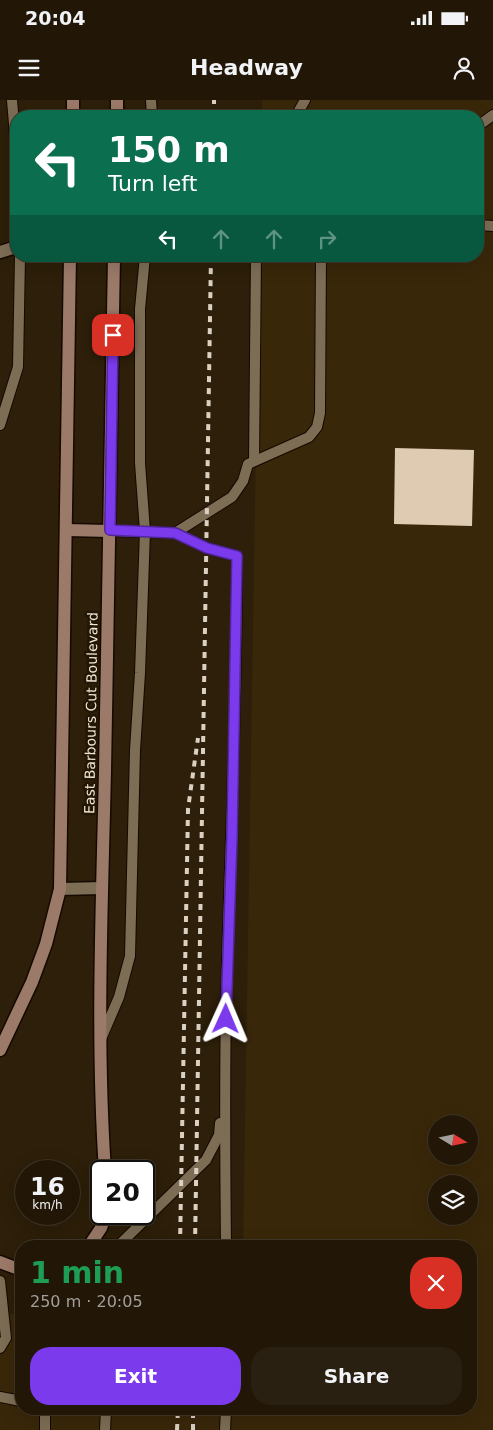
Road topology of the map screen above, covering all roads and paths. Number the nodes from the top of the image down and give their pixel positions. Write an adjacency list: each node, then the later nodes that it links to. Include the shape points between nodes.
1 (20, 262): 7 (lane, via 18,367)
2 (70, 262): 9 (street, East Barbours Cut Boulevard)
3 (114, 262): 10 (street, East Barbours Cut Boulevard)
4 (144, 262): 11 (lane, via 140,309 140,463)
5 (256, 262): 8 (lane)
6 (321, 262): 8 (lane, via 318,427 309,437)
7 (0, 425)
8 (254, 461): 12 (lane, via 248,464 243,481 232,497)
9 (66, 530): 10 (street); 14 (street, East Barbours Cut Boulevard)
10 (110, 530): 11 (lane); 13 (street, East Barbours Cut Boulevard)
11 (145, 531): 12 (lane); 15 (lane, via 130,956 119,997)
12 (175, 533): 17 (lane, via 207,548 237,556)
13 (102, 888): 14 (street); 15 (street, East Barbours Cut Boulevard)
14 (60, 889): 16 (street, East Barbours Cut Boulevard, via 32,982)
15 (100, 1043): 18 (street, East Barbours Cut Boulevard)
16 (0, 1050)
17 (225, 1095): 21 (lane, via 219,1135 206,1160); 22 (lane)
18 (105, 1160)
19 (102, 1225): 20 (street)
20 (93, 1240)
21 (124, 1240)
22 (226, 1240)
23 (0, 1262): 24 (street)
24 (15, 1268)
25 (0, 1281): 26 (lane, via 6,1338)
26 (0, 1348)
27 (0, 1398): 28 (lane)
28 (15, 1400)
29 (45, 1415): 32 (lane)
30 (106, 1415): 33 (lane)
31 (226, 1415): 34 (lane)
32 (45, 1430)
33 (105, 1430)
34 (225, 1430)

